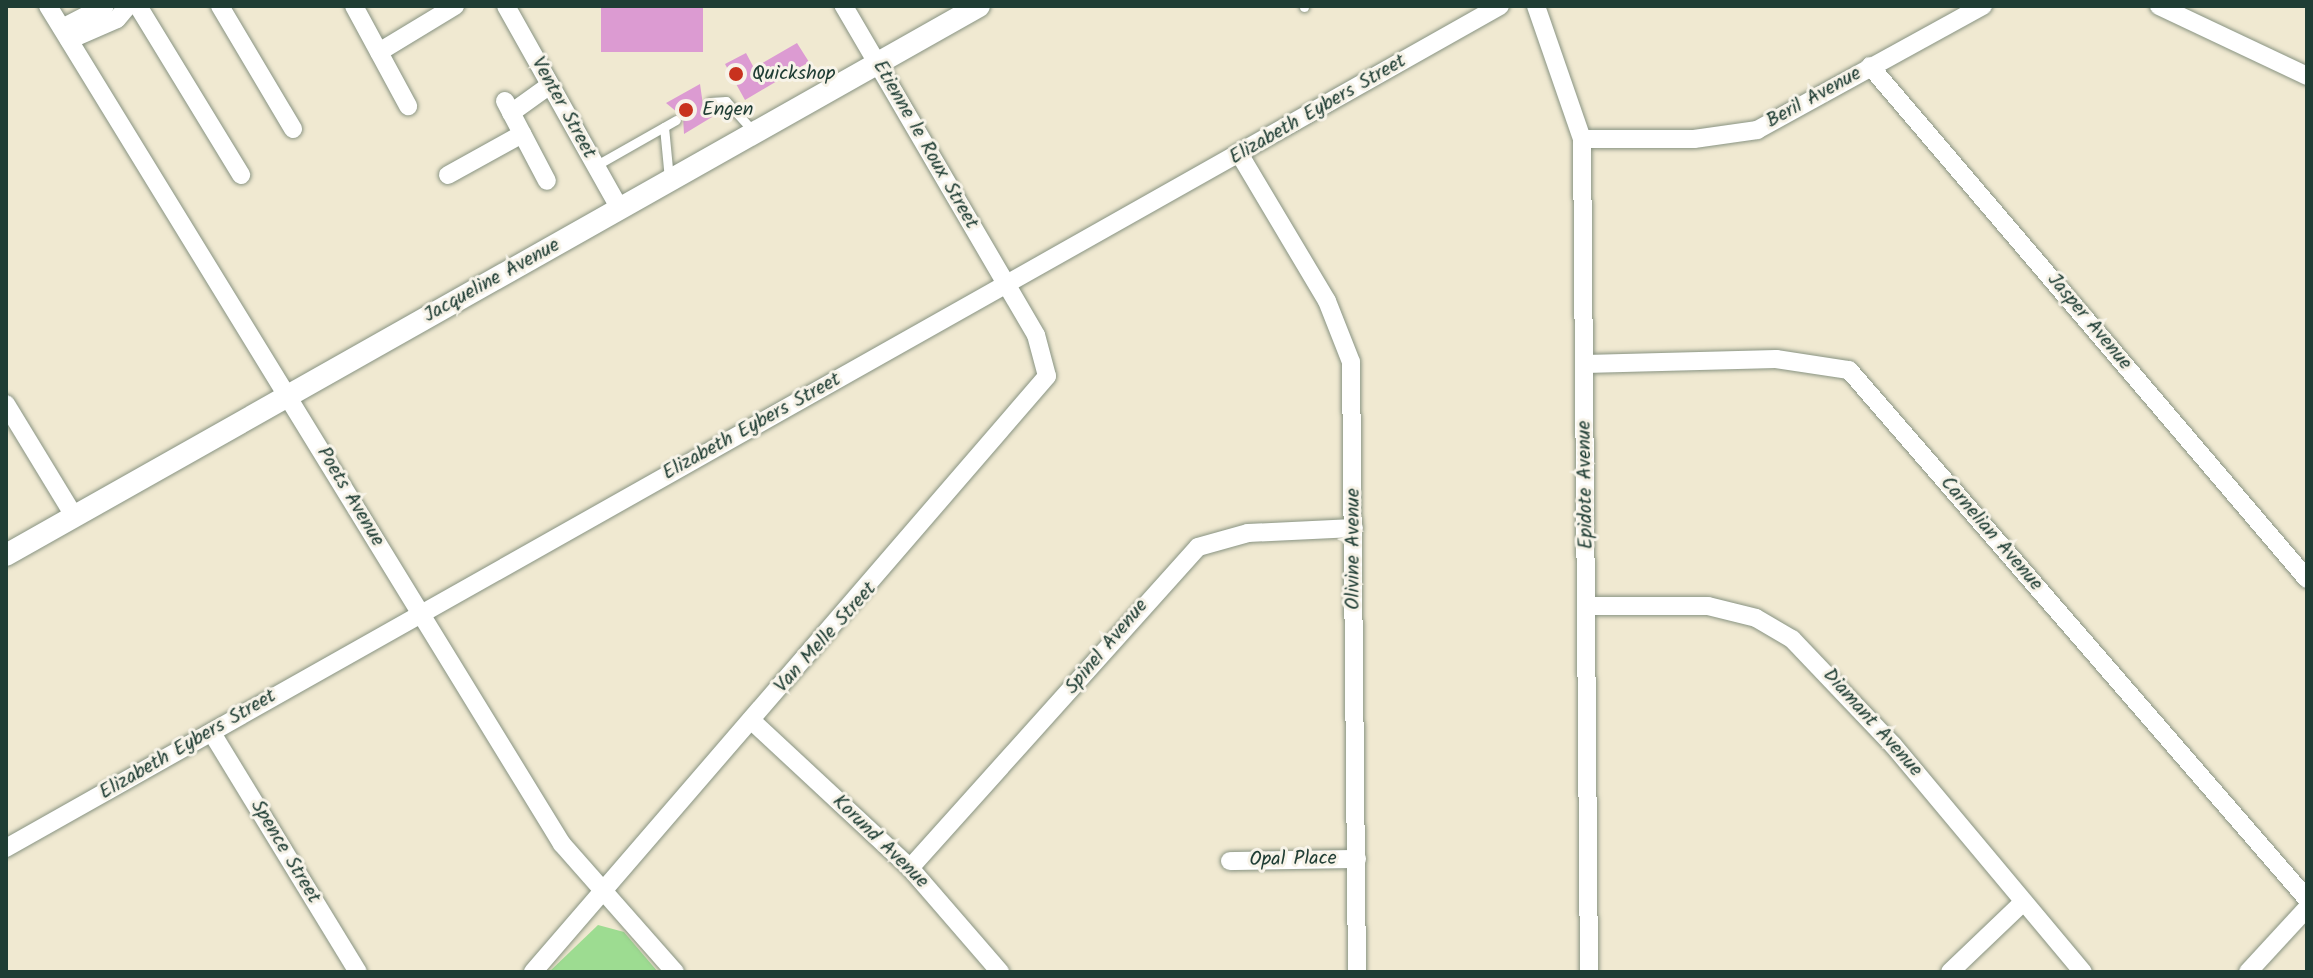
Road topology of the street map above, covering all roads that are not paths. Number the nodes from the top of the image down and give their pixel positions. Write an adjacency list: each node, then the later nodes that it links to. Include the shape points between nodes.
1 (48, 6): 17 (street, Poets Avenue)
2 (105, 6): 17 (street)
3 (128, 6): 17 (street, via 117,19)
4 (138, 6): 33 (street)
5 (220, 6): 27 (street)
6 (354, 6): 18 (street)
7 (455, 6): 18 (street)
8 (506, 6): 22 (street, Venter Street)
9 (844, 6): 19 (street, Etienne le Roux Street)
10 (979, 6): 19 (street, Jacqueline Avenue)
11 (1500, 6): 31 (street, Elizabeth Eybers Street)
12 (1536, 6): 30 (street, Epidote Avenue)
13 (1983, 6): 20 (street, Beril Avenue)
14 (2159, 6): 16 (street)
15 (2200, 6): 16 (street)
16 (2213, 27): 21 (street)
17 (65, 34): 40 (street, Poets Avenue)
18 (379, 52): 24 (street)
19 (877, 62): 28 (street, Jacqueline Avenue); 38 (street, Etienne le Roux Street)
20 (1870, 66): 30 (street, Beril Avenue, via 1741,134); 45 (street, Jasper Avenue)
21 (2307, 76)
22 (550, 85): 29 (street, via 508,107); 32 (street, Venter Street)
23 (710, 102): 28 (lane, via 726,101)
24 (408, 106)
25 (676, 120): 26 (lane)
26 (664, 127): 32 (lane); 36 (lane)
27 (293, 129)
28 (754, 132): 36 (street, Jacqueline Avenue)
29 (522, 134): 34 (street); 35 (street)
30 (1582, 139): 39 (street, Epidote Avenue)
31 (1240, 155): 38 (street, Elizabeth Eybers Street); 43 (street, Olivine Avenue, via 1345,338)
32 (595, 166): 37 (street, Venter Street)
33 (241, 175)
34 (448, 175)
35 (547, 181)
36 (669, 181): 37 (street, Jacqueline Avenue)
37 (620, 209): 40 (street, Jacqueline Avenue)
38 (1006, 284): 47 (street, Elizabeth Eybers Street); 48 (street, Van Melle Street, via 1041,345 1048,368 1043,385)
39 (1585, 364): 46 (street, Epidote Avenue); 55 (street, Carnelian Avenue, via 1776,359 1849,370)
40 (289, 395): 42 (street, Jacqueline Avenue); 47 (street, Poets Avenue)
41 (6, 404): 42 (street)
42 (74, 516): 44 (street, Jacqueline Avenue)
43 (1354, 528): 51 (street, Olivine Avenue); 53 (street, Spinel Avenue, via 1234,534 1198,547)
44 (6, 555)
45 (2307, 579)
46 (1588, 606): 56 (street, Diamant Avenue, via 1708,606 1756,618 1792,639 1902,756); 63 (street, Epidote Avenue)
47 (420, 613): 49 (street, Elizabeth Eybers Street); 54 (street, Poets Avenue, via 562,844)
48 (751, 720): 53 (street, Korund Avenue); 54 (street, Van Melle Street)
49 (212, 733): 50 (street, Elizabeth Eybers Street); 58 (street, Spence Street)
50 (6, 848)
51 (1357, 859): 52 (street, Opal Place); 62 (street, Olivine Avenue)
52 (1230, 861)
53 (910, 868): 61 (street, Korund Avenue)
54 (607, 891): 59 (street, Van Melle Street); 60 (street, Poets Avenue)
55 (2307, 899)
56 (2020, 905): 64 (street); 65 (street, Diamant Avenue)
57 (2307, 908): 66 (street)
58 (358, 972)
59 (533, 972)
60 (675, 972)
61 (1000, 972)
62 (1357, 972)
63 (1589, 972)
64 (1950, 972)
65 (2083, 972)
66 (2248, 972)

